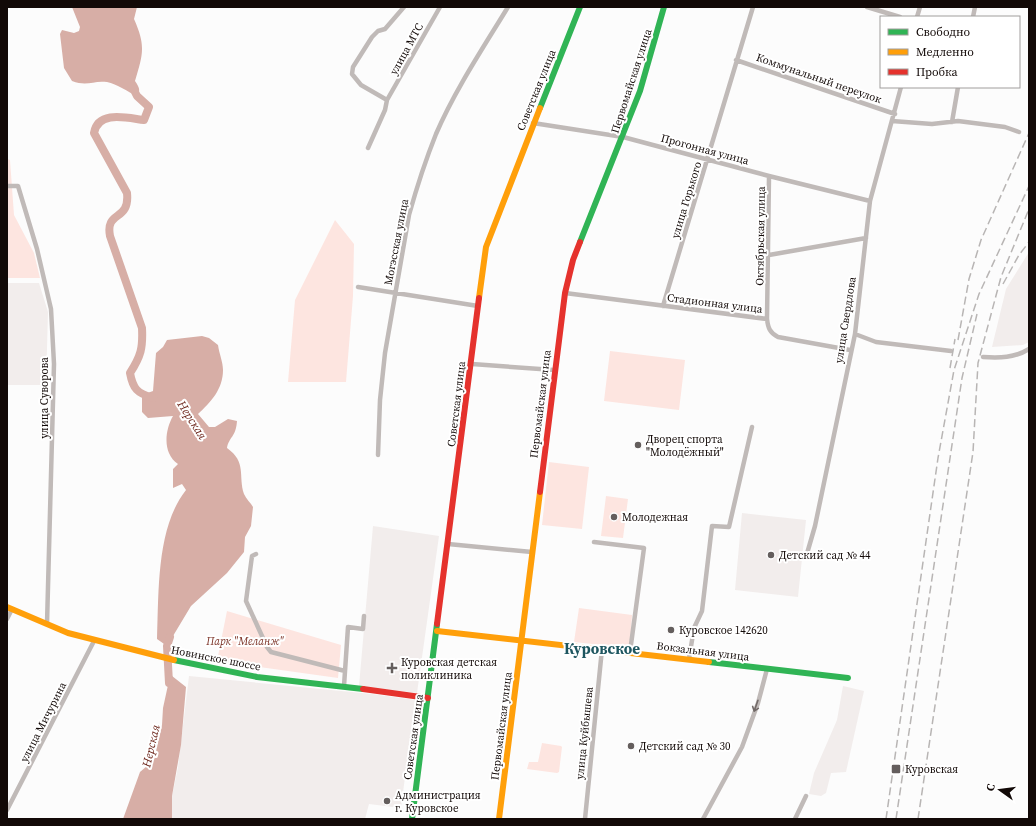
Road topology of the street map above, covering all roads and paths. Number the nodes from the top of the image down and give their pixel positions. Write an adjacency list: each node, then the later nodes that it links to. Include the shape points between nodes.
1 (404, 7): 12 (street, via 385,29 372,37 353,67 352,74 362,85)
2 (440, 7): 12 (street, улица МТС)
3 (508, 7): 27 (street, Могэсская улица, via 435,136 409,216)
4 (580, 7): 16 (street, Советская улица)
5 (664, 7): 18 (street, Первомайская улица, via 640,91)
6 (753, 7): 9 (street, улица Горького)
7 (867, 7): 8 (street)
8 (897, 16)
9 (736, 60): 13 (street, Коммунальный переулок); 20 (street, улица Горького)
10 (901, 88): 13 (street, улица Свердлова)
11 (958, 88): 15 (street)
12 (387, 100): 19 (street, улица МТС)
13 (895, 114): 14 (street, улица Свердлова)
14 (892, 121): 15 (street, via 932,124); 23 (street, улица Свердлова)
15 (952, 122): 17 (street, via 1005,127)
16 (533, 123): 18 (street, Прогонная улица); 29 (street, Советская улица, via 486,247)
17 (1019, 132)
18 (623, 137): 20 (street, Прогонная улица); 28 (street, Первомайская улица, via 573,260)
19 (368, 148)
20 (708, 159): 21 (street, Прогонная улица); 30 (street, улица Горького)
21 (769, 176): 23 (street, Прогонная улица); 25 (street, Октябрьская улица)
22 (7, 186): 49 (street, улица Суворова, via 18,186 52,310 54,379)
23 (870, 201): 24 (street, улица Свердлова)
24 (866, 238): 25 (street); 32 (street, улица Свердлова)
25 (769, 256): 31 (street, Октябрьская улица)
26 (358, 287): 27 (street)
27 (396, 293): 29 (street); 40 (street, Могэсская улица, via 385,353)
28 (565, 293): 30 (street, Стадионная улица); 38 (street, Первомайская улица)
29 (478, 306): 37 (street, Советская улица)
30 (663, 306): 31 (street, Стадионная улица)
31 (767, 319): 34 (street, Стадионная улица, via 768,328 778,337)
32 (854, 334): 34 (street, улица Свердлова); 35 (street, via 876,342)
33 (1029, 349): 36 (street, via 1022,354 1007,357)
34 (850, 350): 45 (street, улица Свердлова, via 815,526)
35 (951, 351)
36 (983, 357)
37 (472, 364): 38 (street); 42 (street, Советская улица)
38 (554, 370): 43 (street, Первомайская улица)
39 (752, 427): 55 (street, via 729,527 712,526 702,611 694,628)
40 (378, 455)
41 (594, 542): 54 (street, via 644,548)
42 (448, 544): 43 (street); 50 (street, Советская улица)
43 (532, 552): 52 (street, Первомайская улица)
44 (256, 554): 57 (street, via 252,556 246,601 267,647 271,652)
45 (806, 557)
46 (9, 608): 48 (street); 49 (street, Новинское шоссе)
47 (364, 616): 57 (street, via 362,629 348,627)
48 (7, 619)
49 (47, 624): 51 (street, Новинское шоссе)
50 (437, 631): 52 (street, Вокзальная улица); 60 (street, Советская улица)
51 (94, 641): 59 (street, Новинское шоссе, via 257,677); 62 (street, улица Мичурина)
52 (521, 641): 53 (street, Вокзальная улица); 64 (street, Первомайская улица)
53 (602, 649): 54 (street, Вокзальная улица); 65 (street, улица Куйбышева)
54 (630, 652): 55 (street, Вокзальная улица)
55 (689, 659): 56 (street, Вокзальная улица)
56 (767, 669): 58 (street, Вокзальная улица); 66 (street, one-way to 66, via 742,747)
57 (345, 671): 59 (street)
58 (848, 678)
59 (344, 686): 60 (street, Новинское шоссе)
60 (428, 698): 63 (street, Советская улица)
61 (806, 796): 67 (street)
62 (7, 810)
63 (412, 819)
64 (499, 819)
65 (585, 819)
66 (703, 819)
67 (795, 819)

